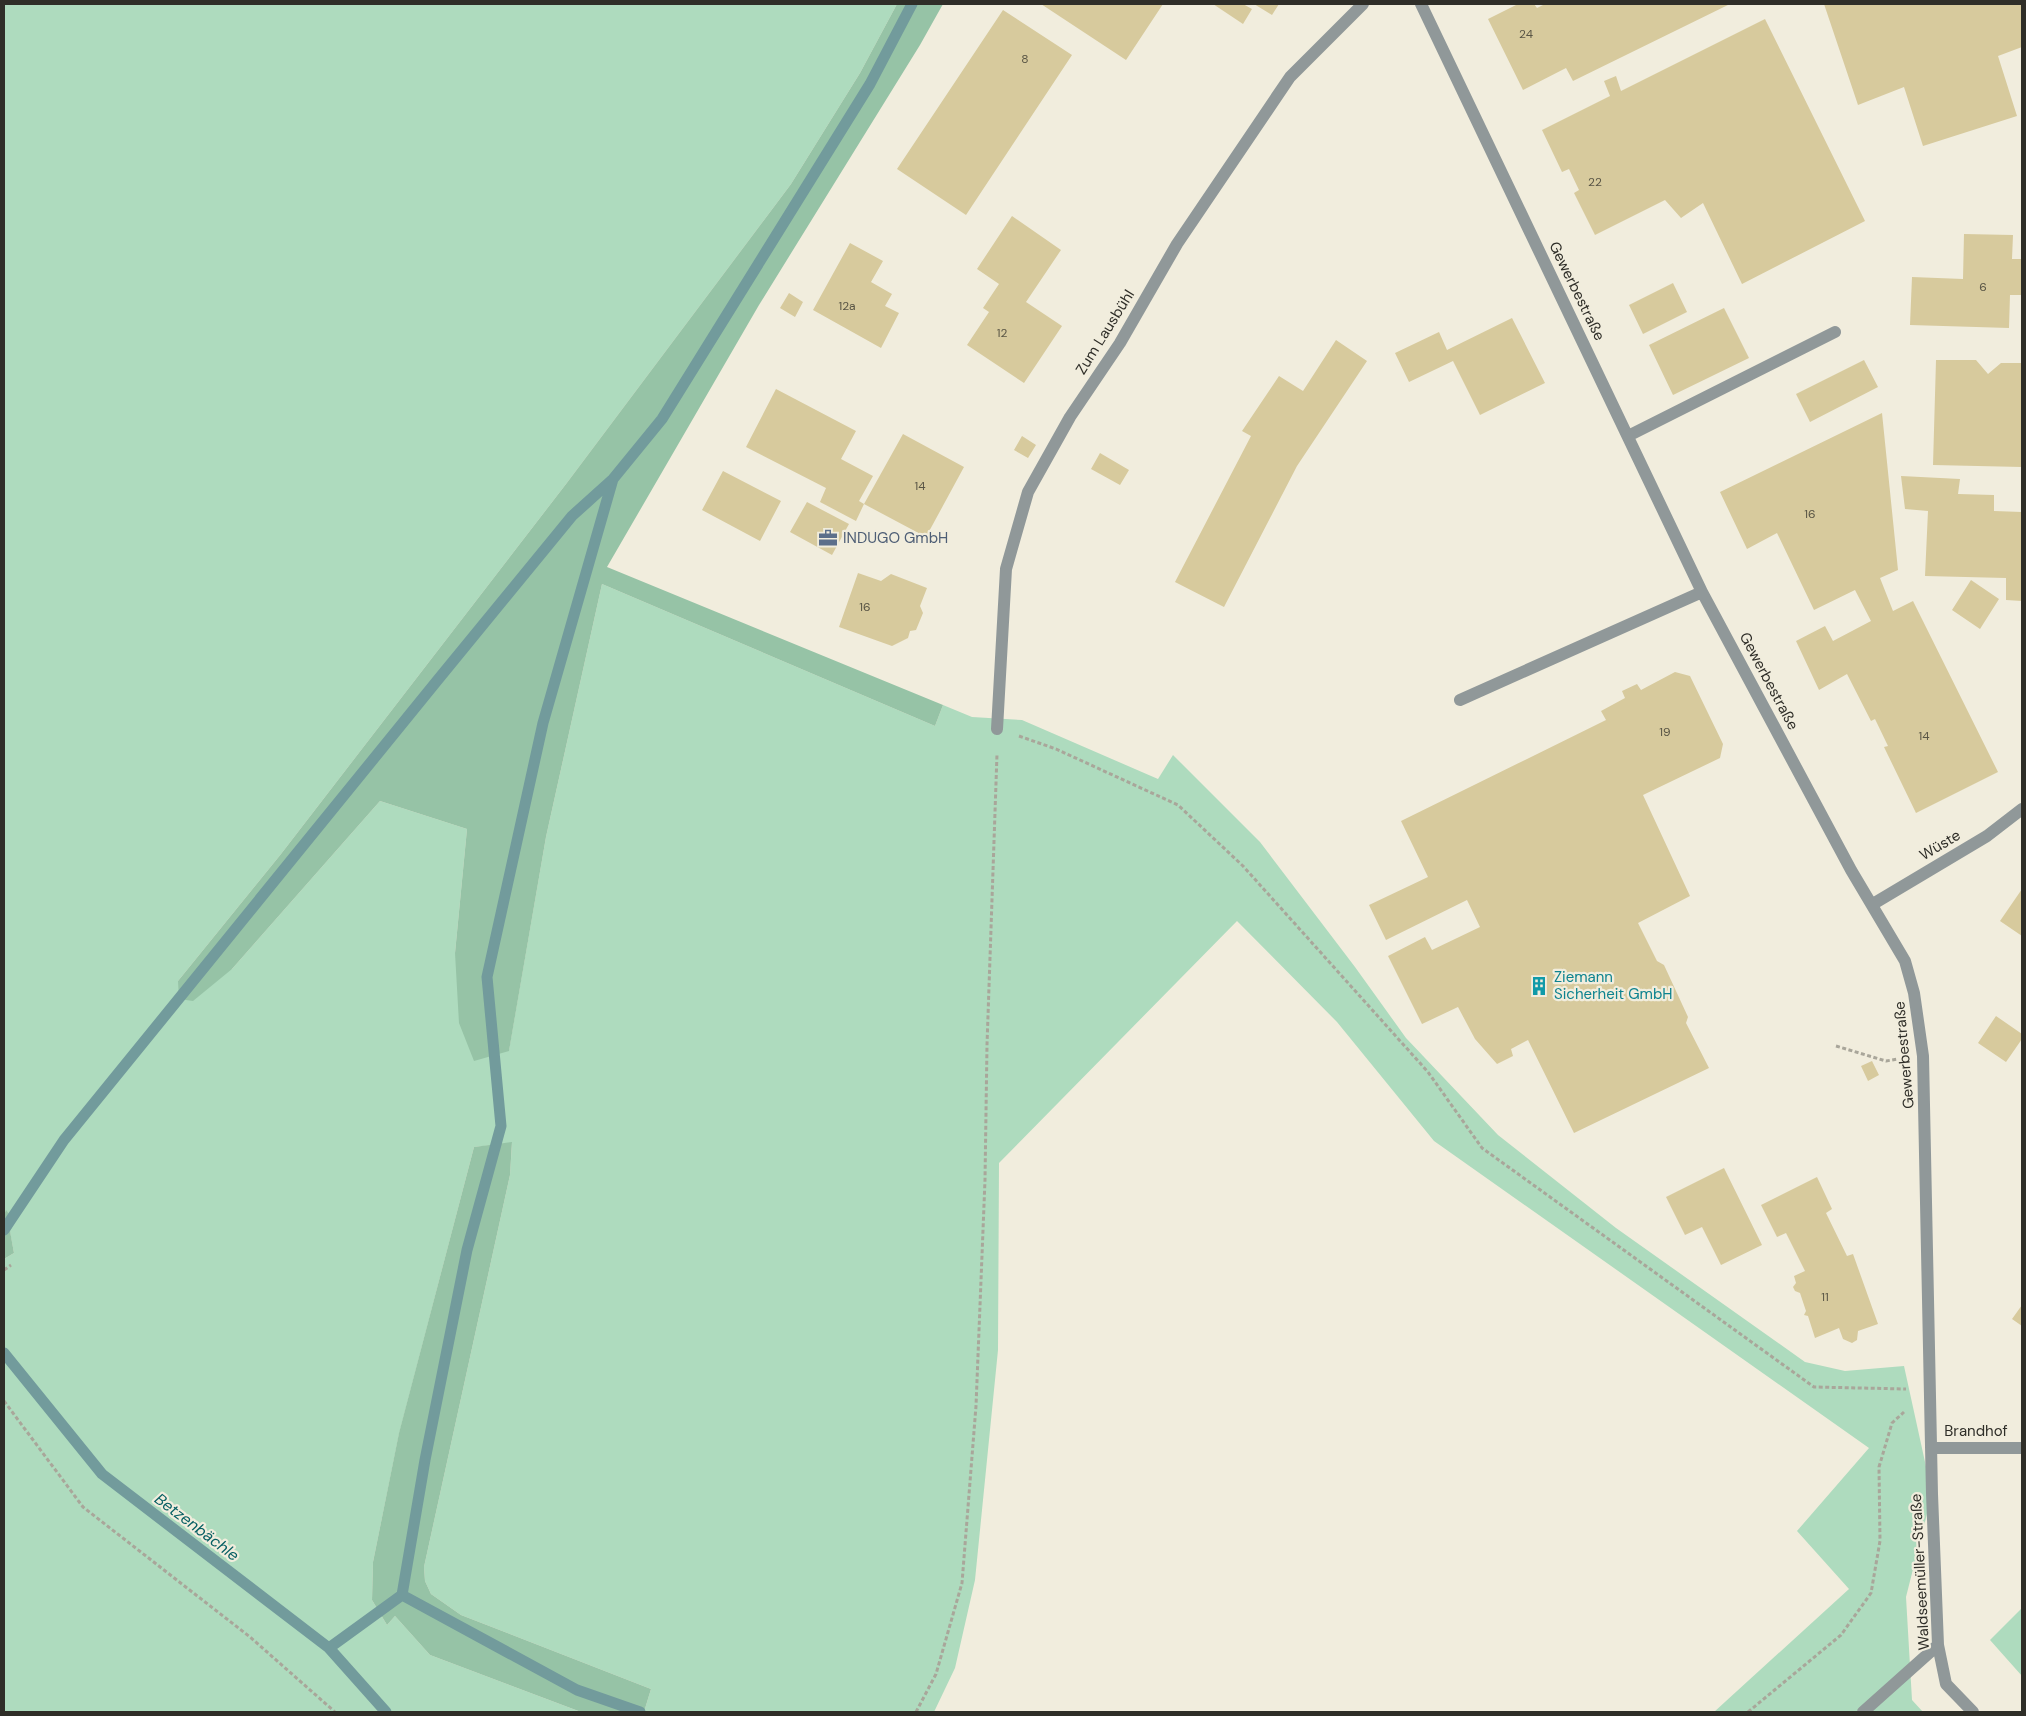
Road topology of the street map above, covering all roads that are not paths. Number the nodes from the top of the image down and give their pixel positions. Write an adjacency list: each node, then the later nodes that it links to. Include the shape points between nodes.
1 (1363, 4): 7 (street, Zum Lausbühl, via 1290,77 1177,244 1120,343 1070,417 1028,492 1006,570)
2 (1421, 4): 4 (street, Gewerbestraße)
3 (1835, 332): 4 (street)
4 (1628, 436): 5 (street, Gewerbestraße)
5 (1702, 592): 6 (street); 9 (street, Gewerbestraße)
6 (1460, 700)
7 (997, 728)
8 (2022, 809): 9 (street, Wüste, via 1987,836)
9 (1872, 904): 10 (street, Gewerbestraße, via 1905,961 1914,993 1923,1056)
10 (1931, 1448): 11 (street, Brandhof); 12 (street, Waldseemüller-Straße)
11 (2022, 1448)
12 (1938, 1645): 13 (street); 14 (street, Waldseemüller-Straße, via 1946,1684)
13 (1863, 1712)
14 (1973, 1712)

